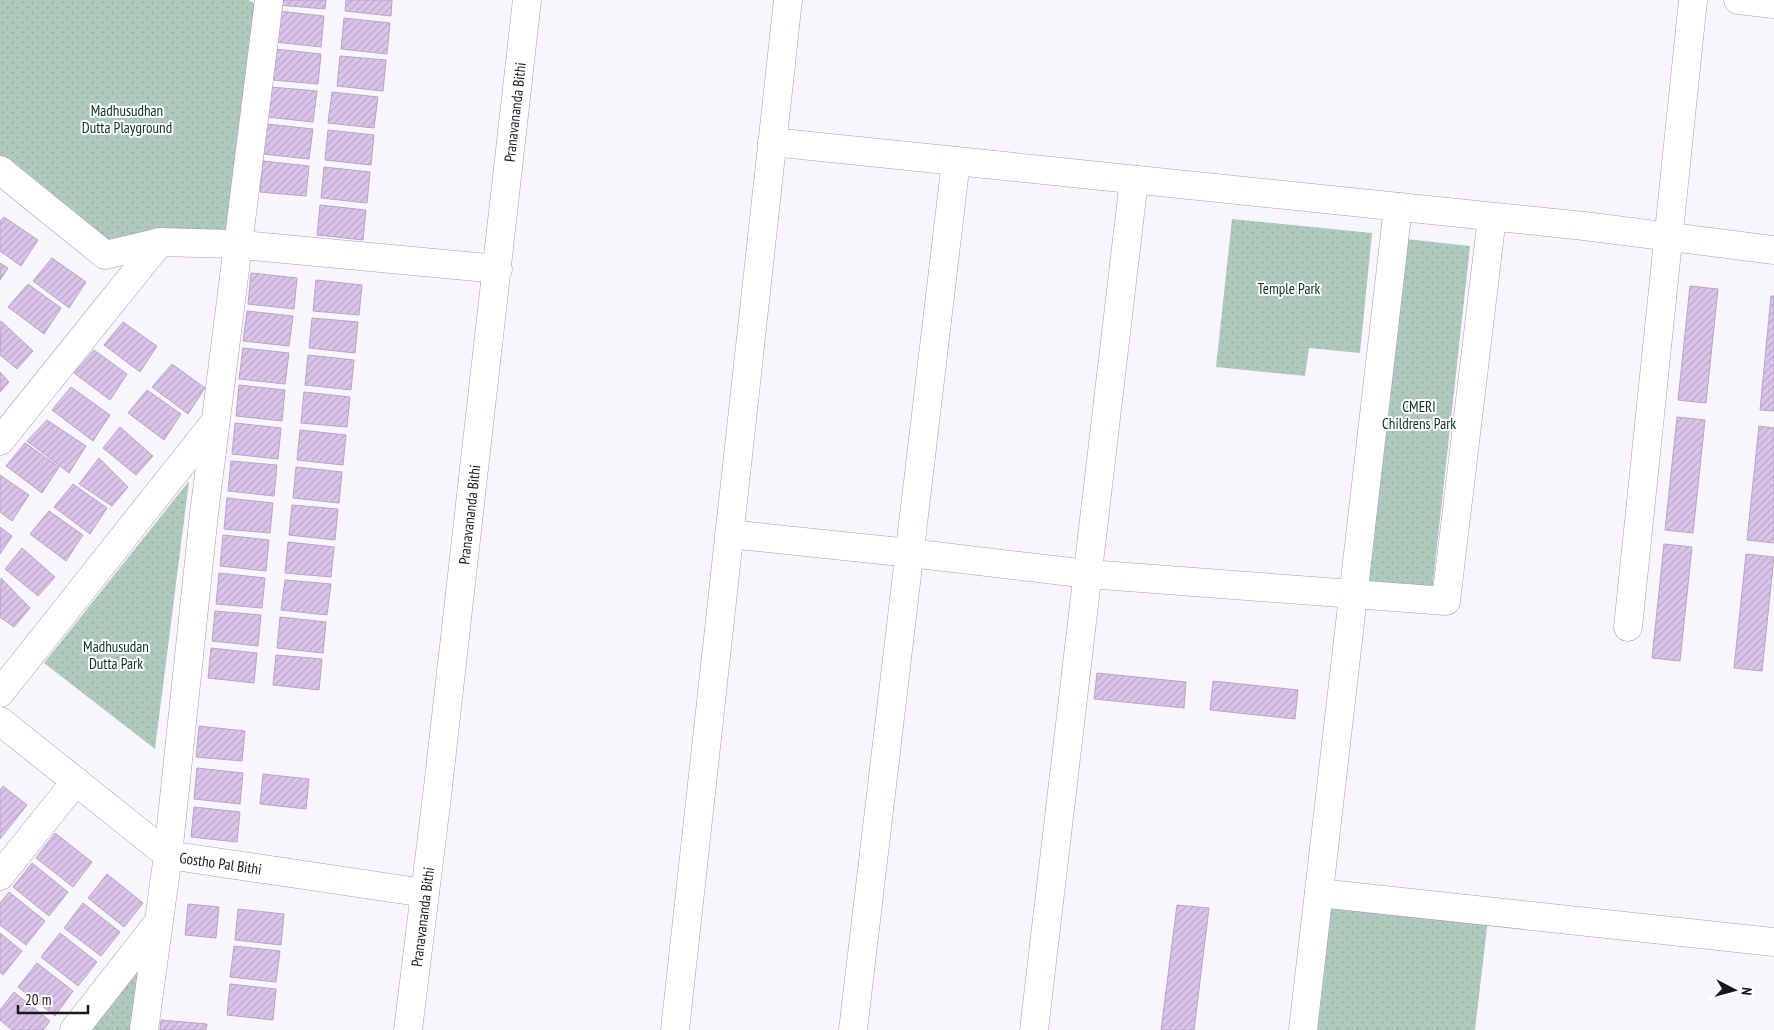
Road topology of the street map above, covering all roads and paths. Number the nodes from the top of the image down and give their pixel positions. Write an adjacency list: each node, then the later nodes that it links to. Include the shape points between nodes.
1 (527, 0): 17 (street, Pranavananda Bithi)
2 (788, 0): 7 (street)
3 (1693, 0): 13 (street)
4 (1738, 0): 6 (street)
5 (265, 2): 15 (street)
6 (1774, 4)
7 (772, 142): 8 (street); 20 (street)
8 (956, 161): 10 (street); 21 (street)
9 (1, 173): 14 (street, via 105,255)
10 (1134, 180): 11 (street); 22 (street)
11 (1398, 207): 12 (street); 23 (street)
12 (1492, 217): 13 (street); 23 (street, via 1446,601)
13 (1670, 237): 16 (street); 24 (street)
14 (160, 242): 15 (street); 19 (street)
15 (238, 245): 17 (street); 18 (street)
16 (1774, 250)
17 (498, 269): 30 (street, Pranavananda Bithi)
18 (216, 421): 25 (street); 28 (street)
19 (0, 441)
20 (729, 534): 21 (street); 37 (street)
21 (910, 553): 22 (street); 38 (street)
22 (1088, 574): 23 (street); 39 (street)
23 (1354, 593): 31 (street)
24 (1628, 628)
25 (0, 693)
26 (0, 721): 27 (street, Gostho Pal Bithi)
27 (76, 782): 28 (street, Gostho Pal Bithi); 29 (street)
28 (168, 855): 30 (street, Gostho Pal Bithi); 32 (street)
29 (0, 876)
30 (425, 893): 36 (street, Pranavananda Bithi)
31 (1319, 893): 33 (street); 40 (street)
32 (158, 924): 34 (street); 35 (street)
33 (1774, 942)
34 (74, 1030)
35 (144, 1030)
36 (408, 1030)
37 (674, 1030)
38 (853, 1030)
39 (1034, 1030)
40 (1303, 1030)

